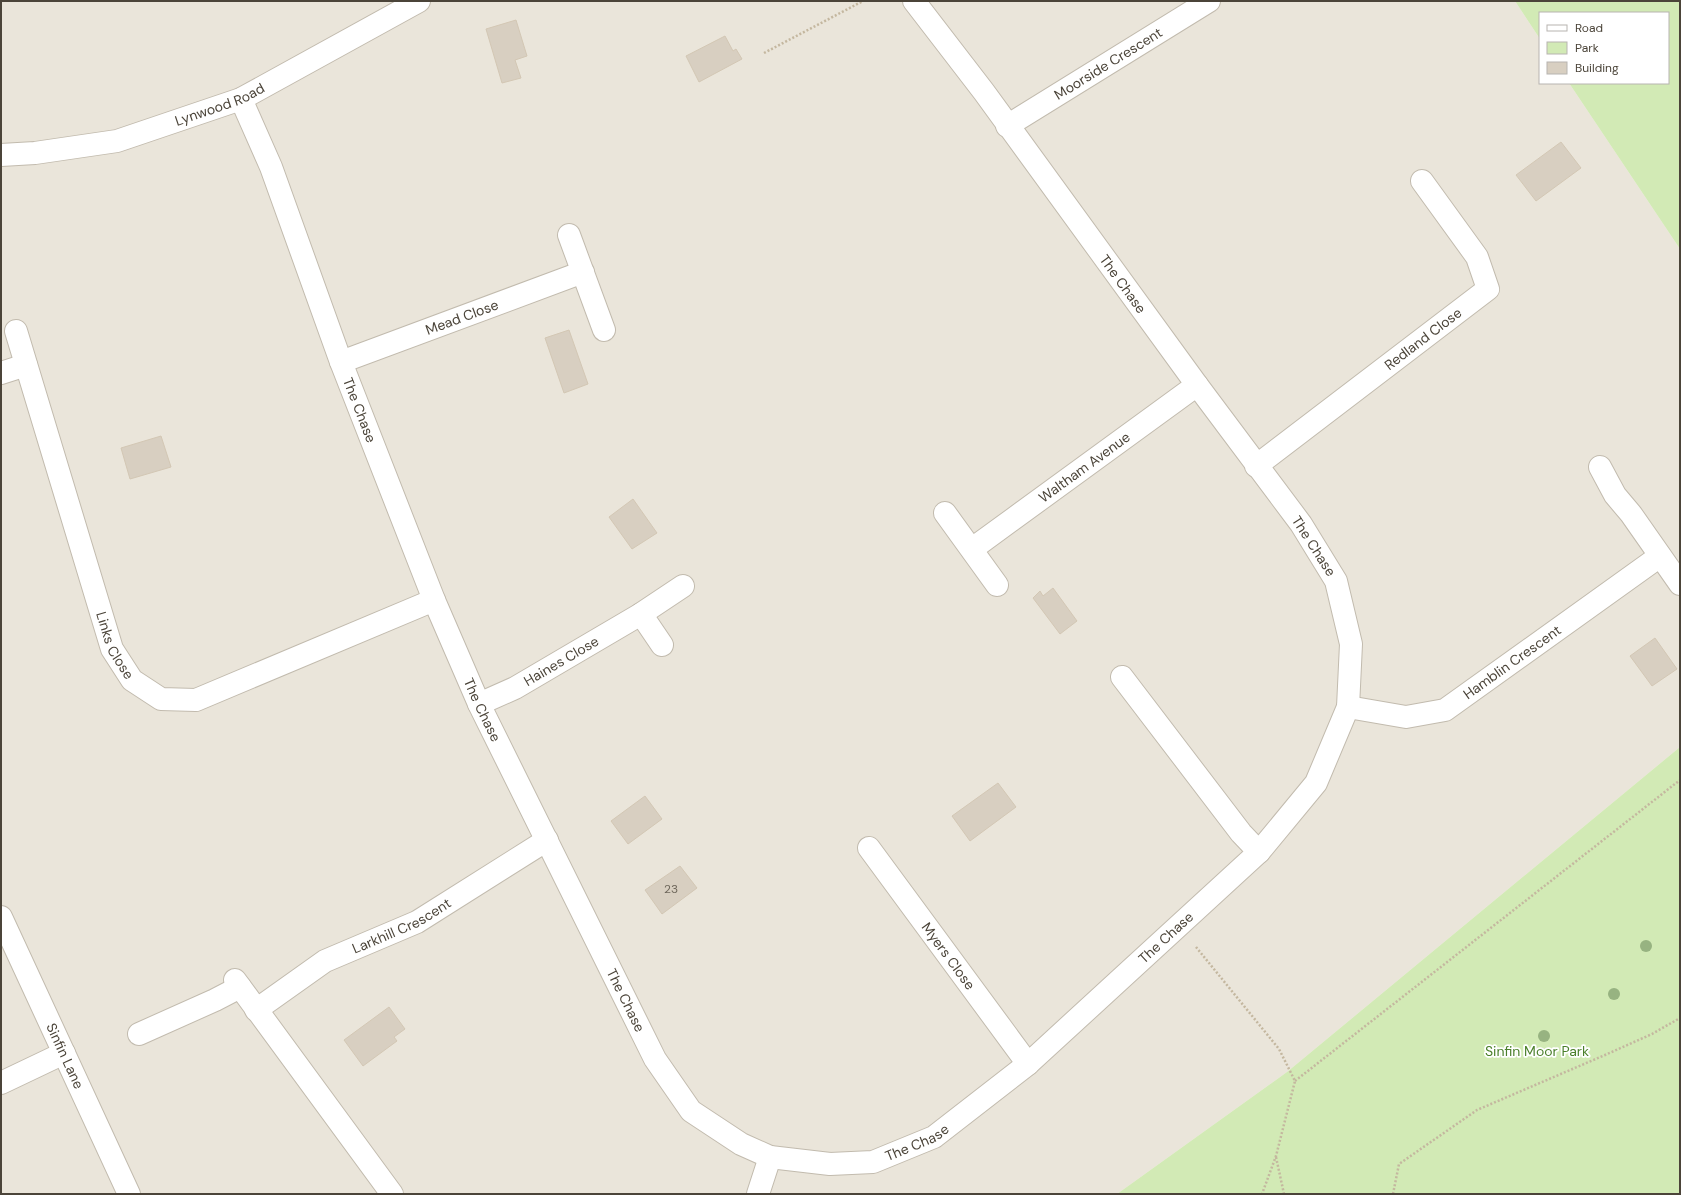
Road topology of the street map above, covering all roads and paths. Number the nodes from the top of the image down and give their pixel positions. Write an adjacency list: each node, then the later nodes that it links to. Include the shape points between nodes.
1 (419, 1): 6 (street, Lynwood Road)
2 (863, 1): 5 (path)
3 (914, 1): 7 (street, The Chase)
4 (1209, 1): 7 (street, Moorside Crescent)
5 (764, 53)
6 (241, 99): 8 (street, Lynwood Road, via 117,141); 14 (street, The Chase, via 271,167)
7 (1007, 126): 17 (street, The Chase)
8 (1, 156)
9 (1422, 181): 18 (street, Redland Close, via 1477,257 1488,289)
10 (569, 235): 11 (street)
11 (583, 272): 12 (street); 14 (street, Mead Close)
12 (604, 330)
13 (16, 331): 15 (street, Links Close)
14 (341, 362): 26 (street, The Chase)
15 (26, 365): 16 (street); 26 (street, Links Close, via 112,649 132,680 161,699 196,700)
16 (1, 373)
17 (1197, 385): 18 (street, The Chase); 21 (street, Waltham Avenue)
18 (1256, 466): 31 (street, The Chase, via 1301,524 1336,581 1351,644)
19 (1600, 467): 22 (street, via 1615,495)
20 (945, 513): 21 (street)
21 (972, 549): 24 (street)
22 (1660, 556): 23 (street); 31 (street, Hamblin Crescent, via 1445,710 1406,717)
23 (1680, 584)
24 (997, 585)
25 (683, 586): 27 (street, Haines Close)
26 (434, 600): 30 (street, The Chase)
27 (641, 614): 28 (street); 30 (street, Haines Close, via 516,688)
28 (662, 645)
29 (1122, 677): 35 (street, via 1240,833)
30 (480, 704): 33 (street, The Chase)
31 (1348, 707): 35 (street, The Chase, via 1316,784)
32 (1680, 780): 43 (path)
33 (547, 840): 38 (street, Larkhill Crescent, via 417,922 324,961); 46 (street, The Chase, via 654,1060 691,1111 741,1144)
34 (868, 848): 42 (street, Myers Close)
35 (1259, 852): 37 (street, The Chase)
36 (1, 917): 41 (street, Sinfin Lane)
37 (1179, 926): 42 (street, The Chase); 43 (path, via 1279,1049)
38 (256, 1010): 40 (street, via 237,984); 48 (street)
39 (1680, 1018): 52 (path, via 1606,1055 1477,1110 1399,1164)
40 (139, 1034)
41 (64, 1053): 44 (street); 47 (street, Sinfin Lane)
42 (1028, 1064): 46 (street, The Chase, via 934,1137 873,1162 830,1164)
43 (1295, 1081): 45 (path)
44 (1, 1082)
45 (1276, 1156): 50 (path); 51 (path)
46 (770, 1157): 49 (street)
47 (129, 1194)
48 (392, 1194)
49 (758, 1194)
50 (1262, 1194)
51 (1284, 1194)
52 (1392, 1194)

